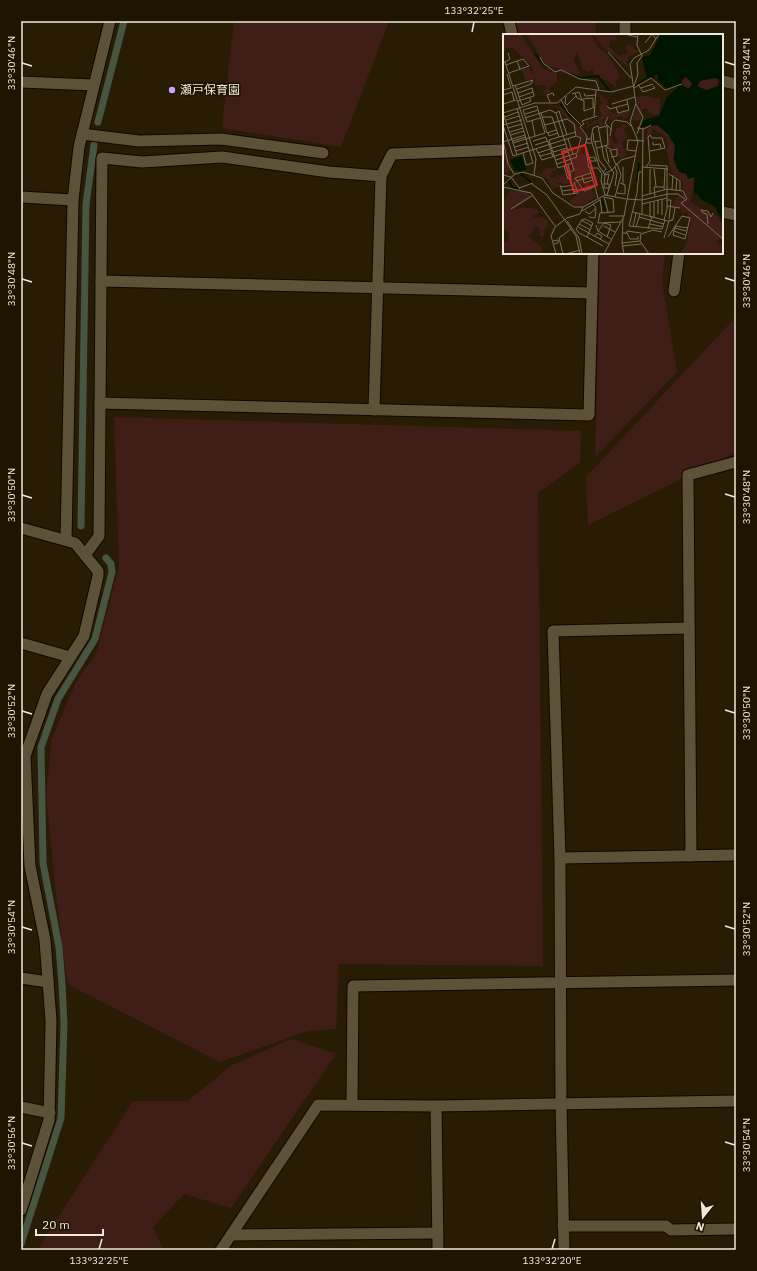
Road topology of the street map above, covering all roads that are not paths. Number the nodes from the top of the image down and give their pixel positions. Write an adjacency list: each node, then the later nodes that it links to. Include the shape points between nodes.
1 (110, 21): 9 (street)
2 (509, 21): 4 (street)
3 (625, 21): 5 (street)
4 (512, 34)
5 (625, 34)
6 (723, 81): 8 (street)
7 (21, 82): 9 (street)
8 (736, 84)
9 (94, 85): 10 (street)
10 (82, 134): 12 (street, via 139,142 221,139); 15 (street)
11 (503, 150): 13 (street, via 392,154)
12 (323, 153)
13 (381, 176): 20 (street, via 329,172 222,157 142,162 102,158); 21 (street)
14 (21, 197): 15 (street)
15 (73, 200): 28 (street)
16 (723, 212): 17 (street)
17 (736, 215)
18 (593, 254): 23 (street)
19 (679, 254): 22 (street)
20 (101, 281): 21 (street); 24 (street)
21 (378, 288): 23 (street); 25 (street)
22 (674, 291)
23 (592, 293): 25 (street, via 589,415)
24 (100, 403): 25 (street); 29 (street, via 99,536)
25 (374, 410)
26 (736, 462): 30 (street, via 688,475)
27 (21, 528): 28 (street)
28 (66, 540): 29 (street, via 75,543)
29 (84, 554): 32 (street, via 98,571 98,576 84,636)
30 (688, 628): 35 (street); 36 (street, via 553,630)
31 (21, 644): 32 (street)
32 (70, 657): 33 (street, via 47,694)
33 (23, 756): 37 (street)
34 (736, 855): 35 (street)
35 (691, 856): 36 (street)
36 (560, 858): 41 (street)
37 (26, 865): 40 (street, via 45,940)
38 (21, 978): 40 (street)
39 (736, 980): 41 (street)
40 (48, 982): 47 (street, via 51,1021)
41 (560, 983): 43 (street); 44 (street, via 353,986)
42 (736, 1101): 43 (street)
43 (561, 1103): 45 (street); 49 (street)
44 (352, 1105): 45 (street); 52 (street, via 318,1106)
45 (436, 1106): 51 (street)
46 (21, 1107): 47 (street)
47 (50, 1113): 48 (street)
48 (21, 1210)
49 (563, 1226): 50 (street, via 666,1226 671,1230); 55 (street)
50 (736, 1229)
51 (438, 1233): 52 (street); 54 (street)
52 (231, 1235): 53 (street)
53 (221, 1250)
54 (438, 1250)
55 (564, 1250)

